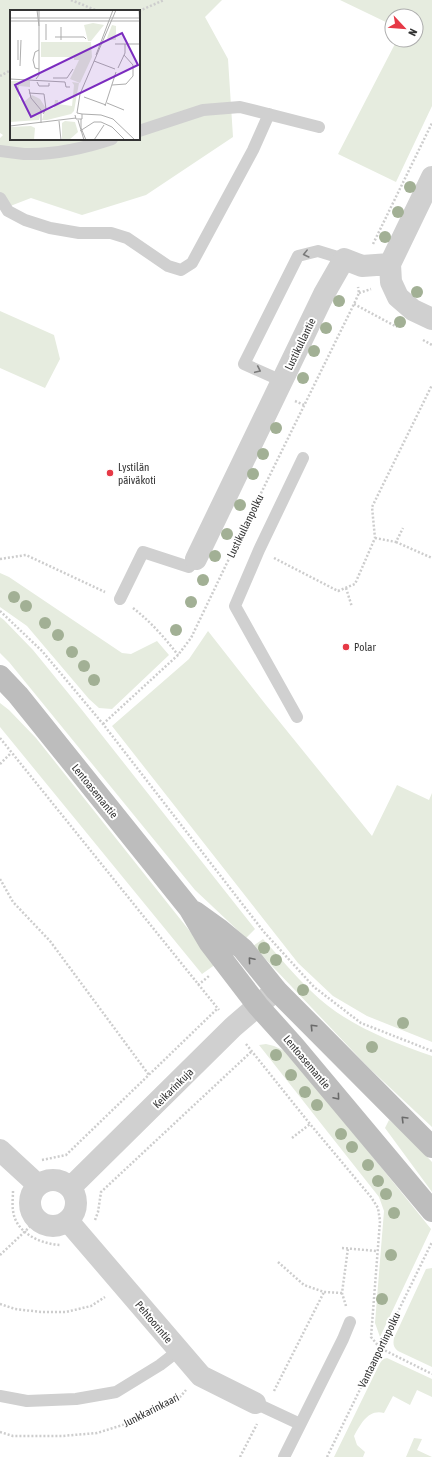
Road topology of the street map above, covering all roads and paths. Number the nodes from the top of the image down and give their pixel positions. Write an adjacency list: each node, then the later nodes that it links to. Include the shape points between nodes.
1 (71, 0): 3 (path)
2 (164, 0): 4 (path)
3 (96, 10)
4 (140, 11)
5 (10, 71): 6 (path)
6 (0, 76)
7 (270, 114): 8 (lane); 9 (lane, via 240,107 203,110); 13 (lane, via 192,263 180,270 168,266 127,238 111,232 79,233 25,220 8,211)
8 (319, 127)
9 (140, 131)
10 (109, 140): 11 (lane, via 86,147 51,152 26,154)
11 (0, 151)
12 (432, 177): 15 (street)
13 (0, 198)
14 (344, 259): 15 (street, via 362,266); 20 (street, Lustikullantie); 20 (lane, one-way to 20, via 318,251 298,256 244,364)
15 (390, 264): 16 (street, via 391,282 398,297 413,310)
16 (432, 319)
17 (398, 328): 25 (path, Lustikullanpolku, via 354,304)
18 (419, 338): 19 (path)
19 (432, 345)
20 (282, 381): 30 (street, Lustikullantie)
21 (432, 385): 24 (path, via 372,507)
22 (303, 458): 27 (lane)
23 (403, 528): 26 (path)
24 (375, 538): 26 (path); 31 (path, via 355,584)
25 (237, 542): 27 (path); 35 (path, Lustikullanpolku, via 191,638)
26 (396, 542): 28 (path)
27 (259, 550): 31 (path, via 338,591); 37 (lane, via 234,606)
28 (432, 558)
29 (0, 559): 32 (path, via 26,555)
30 (196, 559): 32 (lane, via 189,567 143,552)
31 (346, 588): 33 (path)
32 (120, 599): 35 (path, via 145,617)
33 (352, 607)
34 (0, 611): 38 (path, via 42,651)
35 (178, 656): 38 (path, Lustikullanpolku)
36 (0, 676): 43 (main road, Lentoasemantie)
37 (297, 717)
38 (103, 724): 47 (path, via 264,932 314,987 361,1023)
39 (0, 738): 40 (path)
40 (11, 752): 41 (path); 46 (path)
41 (0, 764)
42 (0, 879): 48 (path, via 13,902 50,941)
43 (189, 908): 44 (main road, Lentoasemantie, one-way to 43, via 242,949); 45 (main road, Lentoasemantie, via 209,942)
44 (276, 990): 45 (street, Keikarinkuja); 51 (main road, Lentoasemantie, one-way to 44)
45 (258, 1006): 46 (street, Keikarinkuja); 55 (main road, Lentoasemantie, one-way to 55)
46 (233, 1027): 49 (path); 54 (street, Keikarinkuja)
47 (432, 1051)
48 (149, 1075)
49 (310, 1124): 50 (path); 61 (path, via 378,1208 380,1221)
50 (292, 1138)
51 (432, 1147)
52 (0, 1150): 53 (street)
53 (38, 1185): 54 (street, via 51,1179 59,1180); 56 (street, via 30,1198 32,1213)
54 (71, 1188): 57 (street, via 75,1194 76,1208)
55 (429, 1208)
56 (37, 1220): 57 (street, via 49,1226); 62 (path)
57 (68, 1221): 64 (street, Pehtoorintie)
58 (432, 1242): 69 (path, Vantaanportinpolku)
59 (342, 1248): 60 (path)
60 (348, 1248): 61 (path); 66 (path)
61 (377, 1250): 69 (path, via 371,1337)
62 (0, 1255)
63 (278, 1262): 65 (path, via 304,1285)
64 (122, 1283): 67 (path, via 112,1293 91,1306 66,1312 15,1309); 70 (street, Pehtoorintie)
65 (324, 1292): 66 (path); 74 (path)
66 (342, 1294): 68 (path)
67 (0, 1304)
68 (350, 1322): 75 (lane)
69 (380, 1348): 71 (path); 79 (path, Vantaanportinpolku)
70 (178, 1351): 72 (street, Pehtoorintie); 73 (lane, via 116,1392 76,1399 27,1402)
71 (432, 1374)
72 (200, 1376): 74 (street, Pehtoorintie); 76 (path, Junkkarinkaari, via 180,1397 129,1423 97,1433 13,1436)
73 (0, 1396)
74 (260, 1405): 75 (lane); 77 (path)
75 (300, 1424): 78 (lane)
76 (0, 1432)
77 (240, 1457)
78 (284, 1457)
79 (327, 1457)

